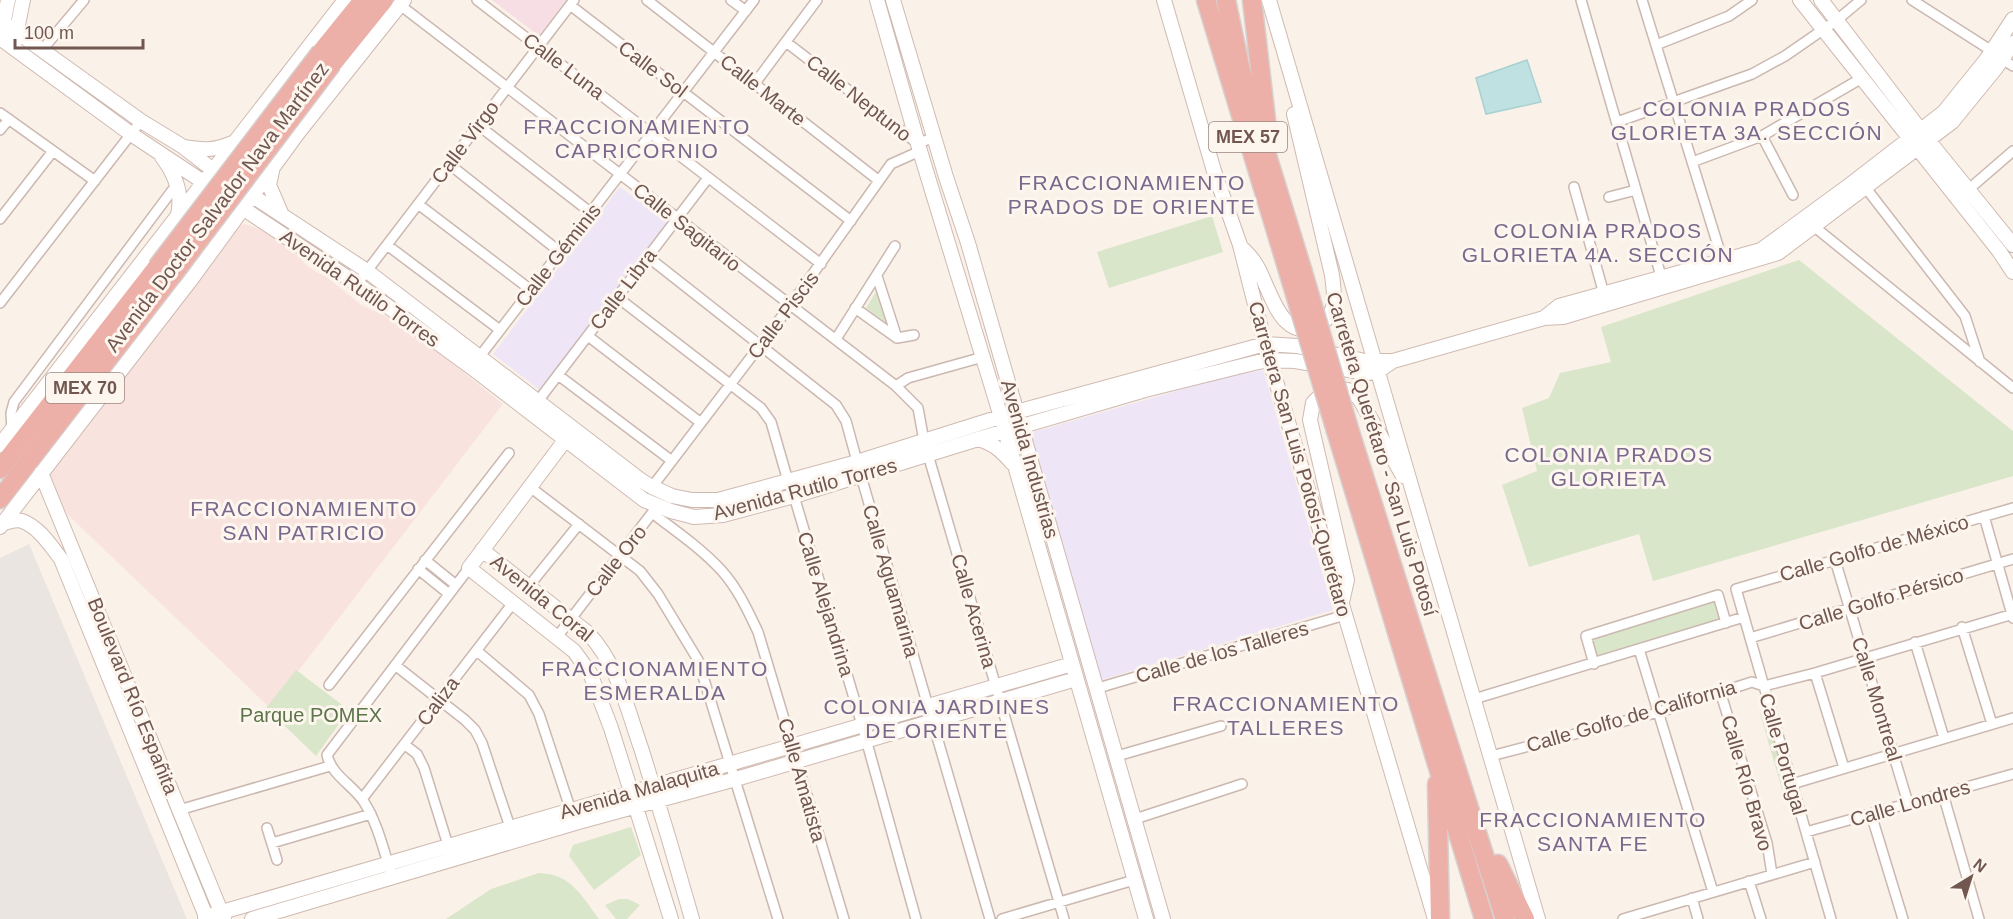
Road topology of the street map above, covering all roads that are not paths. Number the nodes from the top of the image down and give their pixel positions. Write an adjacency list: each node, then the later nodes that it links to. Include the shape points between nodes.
1 (84, 0): 37 (street)
2 (345, 0): 57 (main road, Avenida Doctor Salvador Nava Martínez)
3 (477, 0): 35 (street, Calle Luna)
4 (647, 0): 38 (street, Calle Marte)
5 (731, 0): 26 (street)
6 (754, 0): 26 (street, Calle Géminis)
7 (1164, 0): 92 (main road, Carretera San Luis Potosí-Querétaro)
8 (1206, 0): 99 (highway, Carretera Querétaro - San Luis Potosí / MEX 57)
9 (1226, 0): 68 (highway, Carretera Querétaro - San Luis Potosí / MEX 57, via 1241,71)
10 (1252, 0): 68 (highway)
11 (1269, 0): 41 (main road)
12 (1582, 0): 49 (street)
13 (1642, 0): 34 (street)
14 (1752, 0): 34 (street, via 1729,16)
15 (1800, 0): 30 (main road)
16 (1821, 0): 28 (main road)
17 (1861, 0): 28 (street)
18 (1912, 0): 39 (street)
19 (814, 1): 32 (street)
20 (8, 2): 24 (main road, via 14,11); 29 (main road)
21 (385, 3): 43 (street, Calle Sagitario); 65 (main road, Avenida Doctor Salvador Nava Martínez); 100 (highway, Avenida Doctor Salvador Nava Martínez / MEX 70, bridge, via 327,58)
22 (572, 3): 35 (street, Calle Virgo); 44 (street, Calle Sol)
23 (893, 3): 25 (main road); 55 (main road, Avenida Industrias)
24 (22, 4): 31 (main road)
25 (879, 5): 59 (main road, Avenida Industrias)
26 (746, 11): 38 (street, Calle Géminis)
27 (2013, 19): 39 (main road)
28 (1837, 20): 30 (street); 56 (main road)
29 (1, 29): 31 (main road, Avenida Rutilo Torres); 36 (main road, Avenida Rutilo Torres)
30 (1824, 29): 40 (main road); 45 (street, via 1752,74)
31 (17, 32): 36 (main road); 37 (main road, Avenida Rutilo Torres)
32 (786, 42): 42 (street); 59 (street, Calle Neptuno)
33 (2013, 43): 39 (main road)
34 (1656, 45): 45 (street)
35 (538, 46): 43 (street, Calle Virgo); 52 (street, Calle Luna)
36 (12, 47): 53 (main road, Avenida Rutilo Torres)
37 (42, 50): 48 (main road, Avenida Rutilo Torres)
38 (714, 52): 42 (street, Calle Marte); 44 (street, Calle Géminis)
39 (2003, 59): 56 (main road, via 1952,122)
40 (1862, 78): 54 (street); 56 (main road)
41 (1292, 79): 92 (main road, via 1291,100 1332,275 1335,299 1329,318 1314,328 1295,328 1279,316 1255,263); 123 (main road)
42 (755, 83): 70 (street, Calle Marte)
43 (508, 86): 50 (street, Calle Virgo); 67 (street, Calle Sagitario)
44 (683, 92): 52 (street, Calle Géminis); 88 (street, Calle Sol)
45 (1674, 103): 49 (street); 63 (street)
46 (0, 113): 47 (street)
47 (9, 119): 51 (street); 60 (street)
48 (141, 121): 53 (street); 58 (main road, Avenida Rutilo Torres)
49 (1617, 122): 77 (street)
50 (478, 125): 64 (street, Calle Virgo); 83 (street)
51 (0, 130)
52 (651, 133): 67 (street, Calle Géminis); 69 (street, Calle Luna)
53 (131, 134): 62 (main road, Avenida Rutilo Torres); 71 (street)
54 (1762, 136): 63 (street); 78 (street)
55 (934, 138): 59 (street, Calle Neptuno); 130 (main road, Avenida Industrias)
56 (1919, 139): 73 (main road); 76 (main road); 101 (main road)
57 (236, 140): 58 (main road, via 218,149); 65 (main road, via 243,159 252,166 259,169); 66 (main road, Avenida Doctor Salvador Nava Martínez)
58 (182, 146): 66 (main road, Avenida Rutilo Torres)
59 (919, 147): 70 (street, Calle Piscis, via 891,164); 119 (main road, Avenida Industrias)
60 (53, 151): 71 (street); 86 (street)
61 (2013, 151): 76 (street)
62 (159, 153): 72 (main road, Avenida Rutilo Torres); 74 (main road)
63 (1692, 162): 97 (street)
64 (449, 164): 81 (street, Calle Virgo); 94 (street)
65 (275, 165): 79 (main road, Avenida Doctor Salvador Nava Martínez); 84 (main road, via 269,185)
66 (213, 170): 72 (main road, Avenida Doctor Salvador Nava Martínez); 79 (main road, Avenida Rutilo Torres)
67 (620, 174): 83 (street, Calle Géminis); 87 (street, Calle Sagitario)
68 (1273, 175): 99 (highway, Carretera Querétaro - San Luis Potosí / MEX 57)
69 (708, 178): 87 (street, Calle Libra); 96 (street, Calle Luna)
70 (878, 180): 88 (street, Calle Piscis)
71 (95, 181): 108 (street)
72 (204, 182): 82 (main road, Avenida Rutilo Torres); 85 (main road, Avenida Doctor Salvador Nava Martínez)
73 (1862, 183): 89 (main road); 122 (street, via 1965,316)
74 (177, 184): 85 (main road); 135 (street, via 14,402)
75 (1574, 187): 106 (street)
76 (1969, 189): 90 (main road)
77 (1636, 190): 80 (street); 103 (street)
78 (1793, 195)
79 (253, 196): 82 (main road, Avenida Doctor Salvador Nava Martínez); 84 (main road, Avenida Rutilo Torres)
80 (1609, 197)
81 (418, 204): 91 (street, Calle Virgo); 105 (street)
82 (244, 208): 104 (main road, Avenida Rutilo Torres); 148 (main road, Avenida Doctor Salvador Nava Martínez)
83 (590, 212): 94 (street, Calle Géminis)
84 (282, 214): 98 (main road, Avenida Rutilo Torres)
85 (177, 217): 135 (main road, Avenida Doctor Salvador Nava Martínez)
86 (0, 219)
87 (677, 219): 95 (street, Calle Libra); 109 (street, Calle Sagitario)
88 (851, 221): 96 (street, Calle Piscis)
89 (1810, 222): 97 (main road, via 1761,250); 122 (street)
90 (2012, 242)
91 (387, 245): 98 (street, Calle Virgo); 112 (street)
92 (1240, 245): 117 (main road, Carretera San Luis Potosí-Querétaro)
93 (895, 246): 102 (street)
94 (560, 252): 105 (street, Calle Géminis)
95 (648, 257): 107 (street, Calle Libra); 118 (street, Calle Aguamarina)
96 (821, 264): 109 (street, Calle Piscis)
97 (1724, 265): 103 (main road)
98 (367, 271): 104 (street, Calle Virgo); 121 (main road, Avenida Rutilo Torres)
99 (1296, 271): 136 (highway, Carretera Querétaro - San Luis Potosí / MEX 57, bridge)
100 (164, 272): 146 (highway, Avenida Doctor Salvador Nava Martínez / MEX 70); 155 (highway, Avenida Doctor Salvador Nava Martínez / MEX 70)
101 (2013, 272)
102 (877, 276): 111 (street); 115 (street)
103 (1663, 282): 106 (main road); 110 (main road)
104 (357, 284): 121 (main road, Avenida Rutilo Torres)
105 (531, 290): 112 (street, Calle Géminis)
106 (1604, 294): 110 (main road)
107 (617, 297): 114 (street, Calle Libra); 125 (street)
108 (0, 303)
109 (790, 306): 116 (street, Calle Sagitario); 118 (street, Calle Piscis)
110 (1576, 307): 123 (main road)
111 (855, 308): 115 (street); 116 (street)
112 (500, 330): 121 (street, Calle Géminis)
113 (914, 335): 115 (street)
114 (588, 336): 124 (street, Calle Libra); 132 (street)
115 (897, 338)
116 (836, 339): 126 (street, Calle Sagitario)
117 (1265, 344): 120 (main road, Carretera San Luis Potosí-Querétaro); 123 (main road, Avenida Rutilo Torres, via 1297,346); 130 (main road, Avenida Rutilo Torres)
118 (760, 346): 125 (street, Calle Piscis); 145 (street, Calle Aguamarina, via 836,405 846,421)
119 (983, 357): 126 (street, via 908,378); 127 (main road, Avenida Industrias)
120 (1270, 360): 123 (main road, Avenida Rutilo Torres, via 1367,373); 134 (main road, Avenida Rutilo Torres, via 1145,390); 174 (main road, Carretera San Luis Potosí-Querétaro)
121 (476, 361): 129 (main road, Avenida Rutilo Torres); 138 (main road, Avenida Rutilo Torres)
122 (1980, 362): 128 (street)
123 (1376, 367): 153 (main road)
124 (558, 375): 129 (street, Calle Libra); 144 (street)
125 (731, 384): 132 (street, Calle Piscis); 150 (street, via 761,408 771,422)
126 (896, 386): 140 (street, Calle Sagitario, via 918,408)
127 (992, 388): 131 (main road, Avenida Industrias); 133 (main road, via 988,410)
128 (2013, 388)
129 (538, 401): 152 (main road, Avenida Rutilo Torres)
130 (1016, 412): 131 (main road, Avenida Rutilo Torres); 134 (main road, Avenida Industrias)
131 (1001, 417): 133 (main road, Avenida Rutilo Torres); 137 (main road, Avenida Industrias)
132 (701, 423): 144 (street, Calle Piscis)
133 (976, 425): 140 (main road, Avenida Rutilo Torres)
134 (1020, 427): 137 (main road, Avenida Rutilo Torres); 195 (main road, Avenida Industrias)
135 (12, 430): 141 (main road, Avenida Doctor Salvador Nava Martínez)
136 (1342, 430): 215 (highway, Carretera Querétaro - San Luis Potosí / MEX 57); 233 (highway, Carretera Querétaro - San Luis Potosí / MEX 57)
137 (1005, 432): 139 (main road, Avenida Rutilo Torres); 147 (main road, Avenida Industrias)
138 (566, 439): 151 (main road); 157 (main road, Avenida Rutilo Torres)
139 (978, 439): 143 (main road, Avenida Rutilo Torres); 147 (main road, via 1002,452)
140 (924, 441): 143 (street, Calle Acerina); 145 (main road, Avenida Rutilo Torres)
141 (0, 445)
142 (508, 453): 164 (street)
143 (928, 455): 149 (main road, Avenida Rutilo Torres); 193 (street, Calle Acerina)
144 (672, 461): 152 (street, Calle Piscis)
145 (857, 462): 149 (street, Calle Aguamarina); 150 (main road, Avenida Rutilo Torres)
146 (0, 469)
147 (1016, 469): 187 (main road, Avenida Industrias)
148 (41, 473): 160 (main road, Avenida Doctor Salvador Nava Martínez); 228 (main road, Boulevard Río Españita)
149 (861, 476): 154 (main road, Avenida Rutilo Torres); 200 (street, Calle Aguamarina)
150 (788, 481): 152 (main road, Avenida Rutilo Torres, via 718,500 692,500)
151 (530, 487): 159 (street); 161 (main road)
152 (652, 487)
153 (1414, 493): 174 (main road, via 1359,398 1348,390 1334,389 1321,394 1313,403 1310,420 1347,580); 197 (main road)
154 (794, 496): 157 (main road, Avenida Rutilo Torres, via 723,514 694,517); 205 (street, Calle Alejandrina)
155 (0, 499)
156 (2013, 508): 158 (street, Calle Golfo de México)
157 (653, 509): 162 (street, Calle Oro); 210 (street, Calle Amatista, via 722,571 743,601 758,632)
158 (1984, 516): 165 (street, Calle Golfo de México); 166 (street)
159 (579, 524): 162 (street); 170 (street)
160 (2, 525): 252 (main road, Boulevard Río Españita, via 20,520 32,526 61,559)
161 (482, 550): 167 (main road); 170 (main road, Avenida Coral)
162 (620, 555): 178 (street, Calle Oro); 216 (street, via 640,571 658,594 698,660)
163 (2013, 559): 166 (street, Calle Golfo Pérsico)
164 (425, 560): 168 (street); 169 (street)
165 (1835, 560): 171 (street, Calle Golfo de México); 175 (street, Calle Montreal)
166 (1997, 564): 175 (street, Calle Golfo Pérsico); 176 (street)
167 (469, 568): 169 (street); 173 (main road, Avenida Coral)
168 (418, 569): 172 (street); 192 (street)
169 (456, 585): 172 (street)
170 (529, 586): 178 (main road, Avenida Coral)
171 (1736, 589): 177 (street, Calle Portugal)
172 (449, 594): 189 (street)
173 (513, 603): 181 (main road, Avenida Coral); 185 (street, Caliza)
174 (1343, 609): 195 (street, Calle de los Talleres); 264 (main road, Carretera San Luis Potosí-Querétaro)
175 (1850, 609): 182 (street, Calle Golfo Pérsico); 186 (street, Calle Montreal)
176 (2012, 616): 180 (street, Calle Golfo de California)
177 (1744, 617): 179 (street); 182 (street, Calle Portugal)
178 (571, 619): 181 (street, Calle Oro); 223 (main road, Avenida Coral, via 602,648 618,678)
179 (1726, 623): 184 (street); 188 (street, via 1718,595 1586,636)
180 (1962, 627): 183 (street, Calle Golfo de California); 204 (street)
181 (557, 637): 226 (main road, Avenida Coral, via 574,651 590,673)
182 (1750, 638): 194 (street, Calle Portugal)
183 (1915, 642): 186 (street, Calle Golfo de California); 207 (street)
184 (1639, 649): 188 (street); 201 (street)
185 (477, 651): 198 (street, Caliza); 231 (street, via 529,695)
186 (1865, 658): 190 (street, Calle Golfo de California); 211 (street, Calle Montreal)
187 (1072, 664): 191 (main road, Avenida Industrias); 193 (main road, Avenida Malaquita)
188 (1594, 664): 197 (street)
189 (395, 665): 198 (street); 217 (street, via 327,755)
190 (1815, 673): 194 (street, Calle Golfo de California); 218 (street)
191 (1076, 679): 199 (main road, Avenida Malaquita); 243 (main road, Avenida Industrias)
192 (328, 685)
193 (996, 686): 199 (street, Calle Acerina); 200 (main road, Avenida Malaquita)
194 (1764, 686): 196 (street, Calle Golfo de California, via 1752,681); 222 (street, Calle Portugal)
195 (1098, 688): 212 (main road, Avenida Industrias)
196 (1720, 691): 201 (street, Calle Golfo de California); 242 (street, Calle Río Bravo, via 1767,843)
197 (1474, 699): 213 (main road)
198 (440, 700): 209 (street, Caliza); 236 (street, via 475,730)
199 (1001, 701): 203 (main road, Avenida Malaquita); 249 (street, Calle Acerina)
200 (928, 706): 203 (street, Calle Aguamarina); 205 (main road, Avenida Malaquita)
201 (1659, 712): 213 (street, Calle Golfo de California); 246 (street)
202 (2013, 718): 204 (street)
203 (932, 721): 208 (main road, Avenida Malaquita); 259 (street, Calle Aguamarina)
204 (1992, 724): 207 (street)
205 (862, 725): 208 (street, Calle Alejandrina); 210 (main road, Avenida Malaquita)
206 (1221, 726): 212 (street)
207 (1944, 738): 211 (street)
208 (866, 741): 214 (main road, Avenida Malaquita); 258 (street, Calle Alejandrina)
209 (405, 745): 225 (street, Caliza); 238 (street, via 417,754 424,768)
210 (792, 745): 214 (street, Calle Amatista); 216 (main road, Avenida Malaquita)
211 (1893, 753): 218 (street); 227 (street, Calle Montreal)
212 (1117, 756): 232 (main road, Avenida Industrias)
213 (1491, 756): 268 (main road)
214 (797, 760): 220 (main road, Avenida Malaquita); 257 (street, Calle Amatista)
215 (1437, 761): 264 (highway); 265 (highway, Carretera Querétaro - San Luis Potosí / MEX 57)
216 (731, 763): 220 (street); 223 (main road, Avenida Malaquita)
217 (330, 766): 225 (street); 228 (street)
218 (1844, 768): 222 (street)
219 (2013, 774): 224 (street, Calle Londres)
220 (735, 778): 223 (main road, Avenida Malaquita); 256 (street)
221 (1242, 784): 232 (street)
222 (1792, 784): 235 (street, Calle Portugal)
223 (655, 793): 226 (main road, Avenida Malaquita); 245 (main road, Avenida Coral)
224 (1943, 794): 227 (street, Calle Londres); 274 (street)
225 (362, 799): 229 (street)
226 (634, 799): 231 (main road, Avenida Malaquita); 247 (main road, Avenida Coral)
227 (1908, 803): 230 (street, Calle Londres)
228 (179, 810): 250 (main road, Boulevard Río Españita)
229 (371, 814): 237 (street); 241 (street)
230 (1871, 814): 235 (street, Calle Londres); 273 (street)
231 (573, 816): 236 (main road, Avenida Malaquita)
232 (1134, 819): 263 (main road, Avenida Industrias)
233 (1475, 827): 266 (highway, Carretera Querétaro - San Luis Potosí / MEX 57); 267 (highway, via 1493,852)
234 (267, 828): 237 (street)
235 (1806, 832): 240 (street, Calle Portugal)
236 (513, 834): 238 (main road, Avenida Malaquita)
237 (272, 843): 239 (street)
238 (450, 852): 241 (main road, Avenida Malaquita)
239 (278, 860)
240 (1815, 862): 242 (street); 272 (street, Calle Portugal)
241 (390, 870): 250 (main road, Avenida Malaquita); 253 (main road, Avenida Malaquita)
242 (1772, 874): 244 (street)
243 (1134, 880): 249 (street); 262 (main road, Avenida Industrias)
244 (1749, 881): 246 (street); 271 (street)
245 (682, 886): 247 (main road); 255 (main road, Avenida Coral)
246 (1713, 892): 248 (street)
247 (663, 894): 254 (main road, Avenida Coral)
248 (1692, 898): 251 (street); 270 (street)
249 (1059, 902): 260 (street); 261 (street, Calle Acerina)
250 (223, 916): 252 (main road, Avenida Malaquita)
251 (1637, 917): 269 (street)
252 (206, 918)
253 (252, 919)
254 (671, 919)
255 (692, 919)
256 (778, 919)
257 (844, 919)
258 (916, 919)
259 (990, 919)
260 (1002, 919)
261 (1064, 919)
262 (1146, 919)
263 (1163, 919)
264 (1437, 919)
265 (1484, 919)
266 (1505, 919)
267 (1525, 919)
268 (1538, 919)
269 (1623, 919)
270 (1698, 919)
271 (1761, 919)
272 (1831, 919)
273 (1903, 919)
274 (1979, 919)

